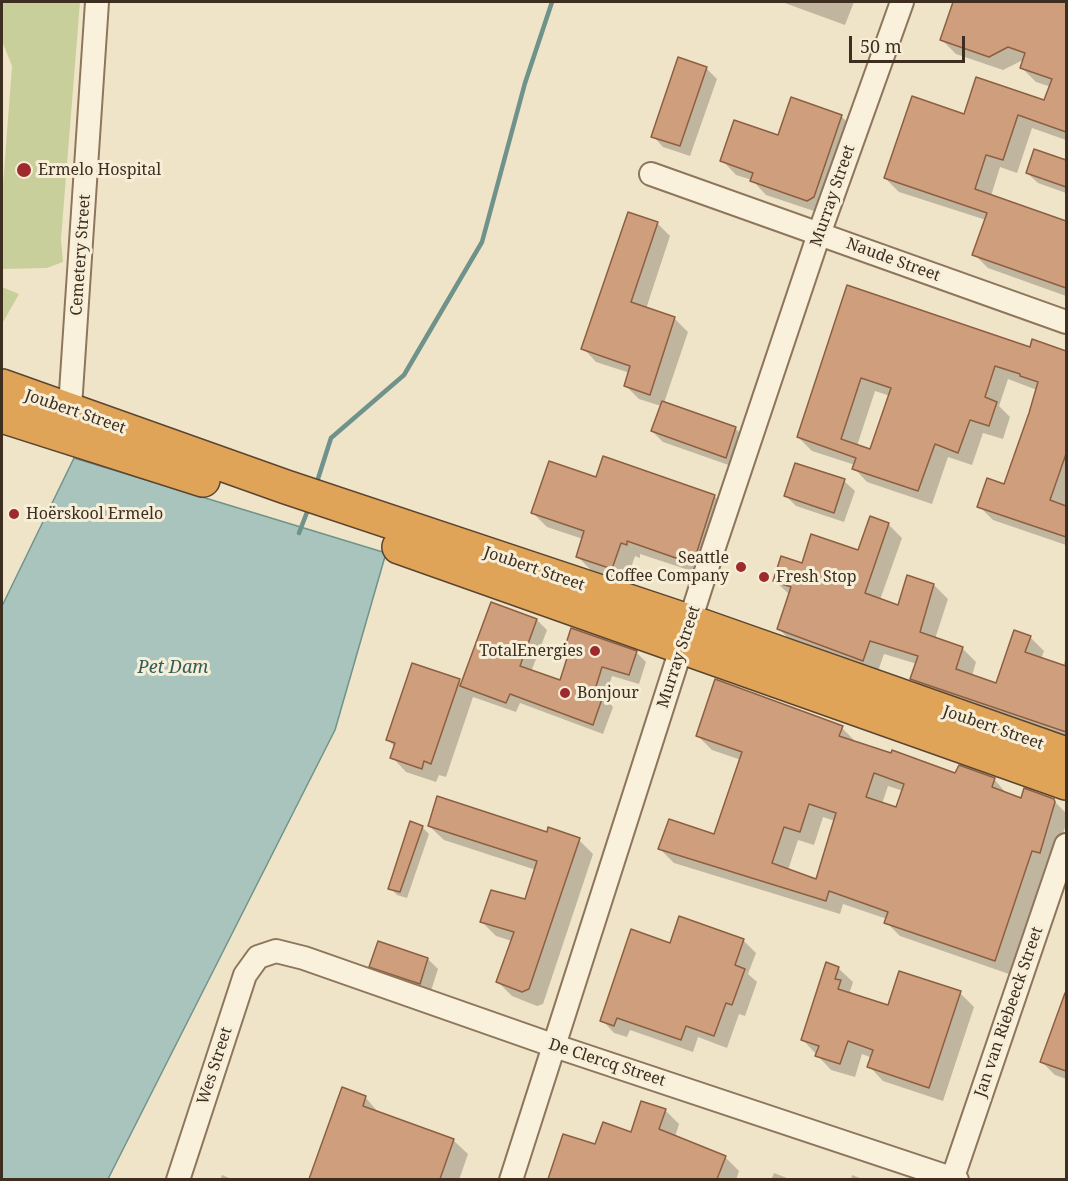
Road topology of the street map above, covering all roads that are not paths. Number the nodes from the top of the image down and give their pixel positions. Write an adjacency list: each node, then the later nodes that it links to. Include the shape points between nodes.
1 (97, 2): 8 (street, Cemetery Street)
2 (902, 2): 4 (street, Murray Street)
3 (651, 174): 4 (street, Naude Street)
4 (819, 234): 5 (street, Naude Street); 9 (street, Murray Street)
5 (1066, 322)
6 (2, 386): 8 (highway, Joubert Street)
7 (2, 416): 8 (highway, Joubert Street)
8 (69, 423): 9 (highway, Joubert Street)
9 (686, 635): 10 (highway, Joubert Street); 11 (highway, Joubert Street); 14 (street, Murray Street)
10 (1066, 754)
11 (1066, 783)
12 (1066, 845): 17 (street, Jan van Riebeeck Street)
13 (258, 957): 14 (street, De Clercq Street, via 276,951 304,958); 15 (street, Wes Street, via 245,975)
14 (555, 1046): 16 (street, Murray Street); 17 (street, De Clercq Street)
15 (178, 1179)
16 (511, 1179)
17 (954, 1179)

